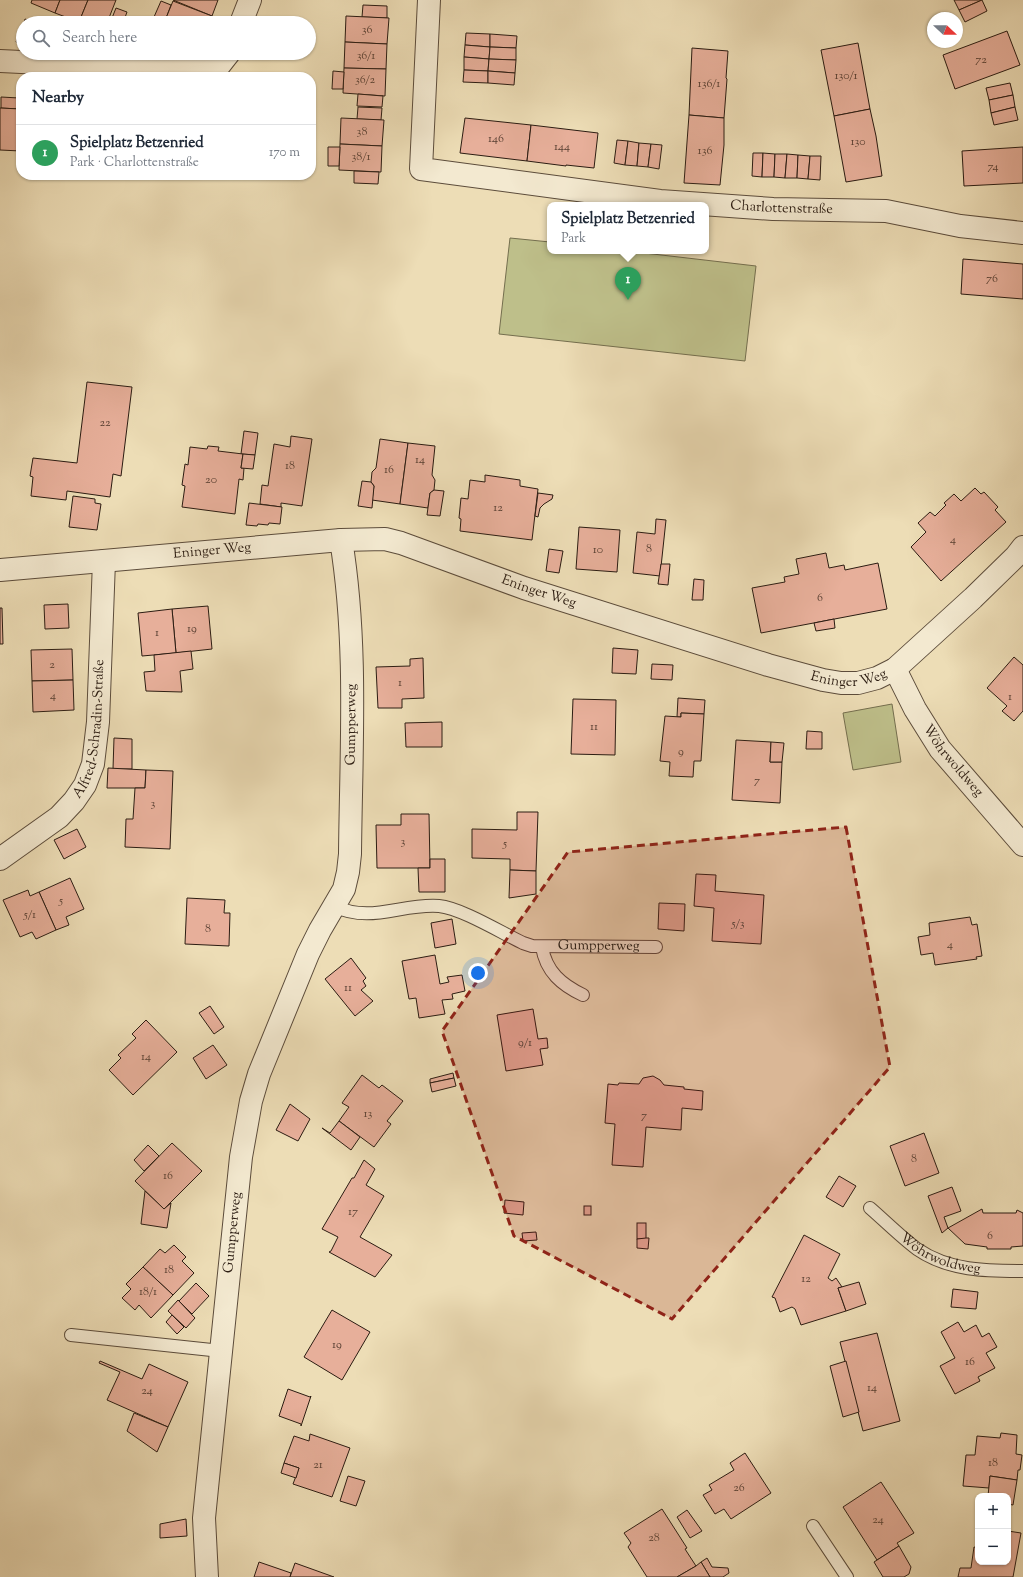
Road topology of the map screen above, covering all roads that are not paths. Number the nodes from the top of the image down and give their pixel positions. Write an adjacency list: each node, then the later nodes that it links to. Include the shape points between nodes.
1 (250, 0): 3 (street)
2 (429, 0): 6 (street, Charlottenstraße, via 421,169)
3 (244, 16)
4 (224, 60): 5 (street, via 218,68 209,71)
5 (0, 61)
6 (685, 202)
7 (709, 204): 8 (street, Charlottenstraße, via 773,209 886,211 960,226)
8 (1023, 233)
9 (341, 540): 11 (street, Eninger Weg); 13 (street, Eninger Weg, via 379,539 401,543 524,588 800,675 841,683 858,683 877,678); 16 (street, Gumpperweg, via 347,579 352,652 350,854 344,889)
10 (1023, 547): 13 (street, Eninger Weg, via 973,598)
11 (104, 561): 12 (street, Eninger Weg); 15 (street, Alfred-Schradin-Straße, via 98,722 93,764 85,785 59,817)
12 (0, 570)
13 (895, 669): 14 (street, Wöhrwoldweg, via 915,709 940,749)
14 (1023, 845)
15 (0, 859)
16 (334, 906): 17 (lane, Gumpperweg, via 345,911 376,914 440,906 454,910 523,943); 23 (street, Gumpperweg, via 308,954 270,1044 251,1101 241,1157)
17 (542, 947): 18 (lane, Gumpperweg); 19 (lane, Gumpperweg, via 550,970 562,984)
18 (656, 947)
19 (584, 995)
20 (870, 1208): 21 (lane, Wöhrwoldweg, via 916,1248 936,1259 973,1270)
21 (1023, 1271)
22 (71, 1335): 23 (lane)
23 (221, 1351): 25 (street, Gumpperweg, via 204,1518)
24 (813, 1526): 26 (lane)
25 (207, 1577)
26 (847, 1577)

